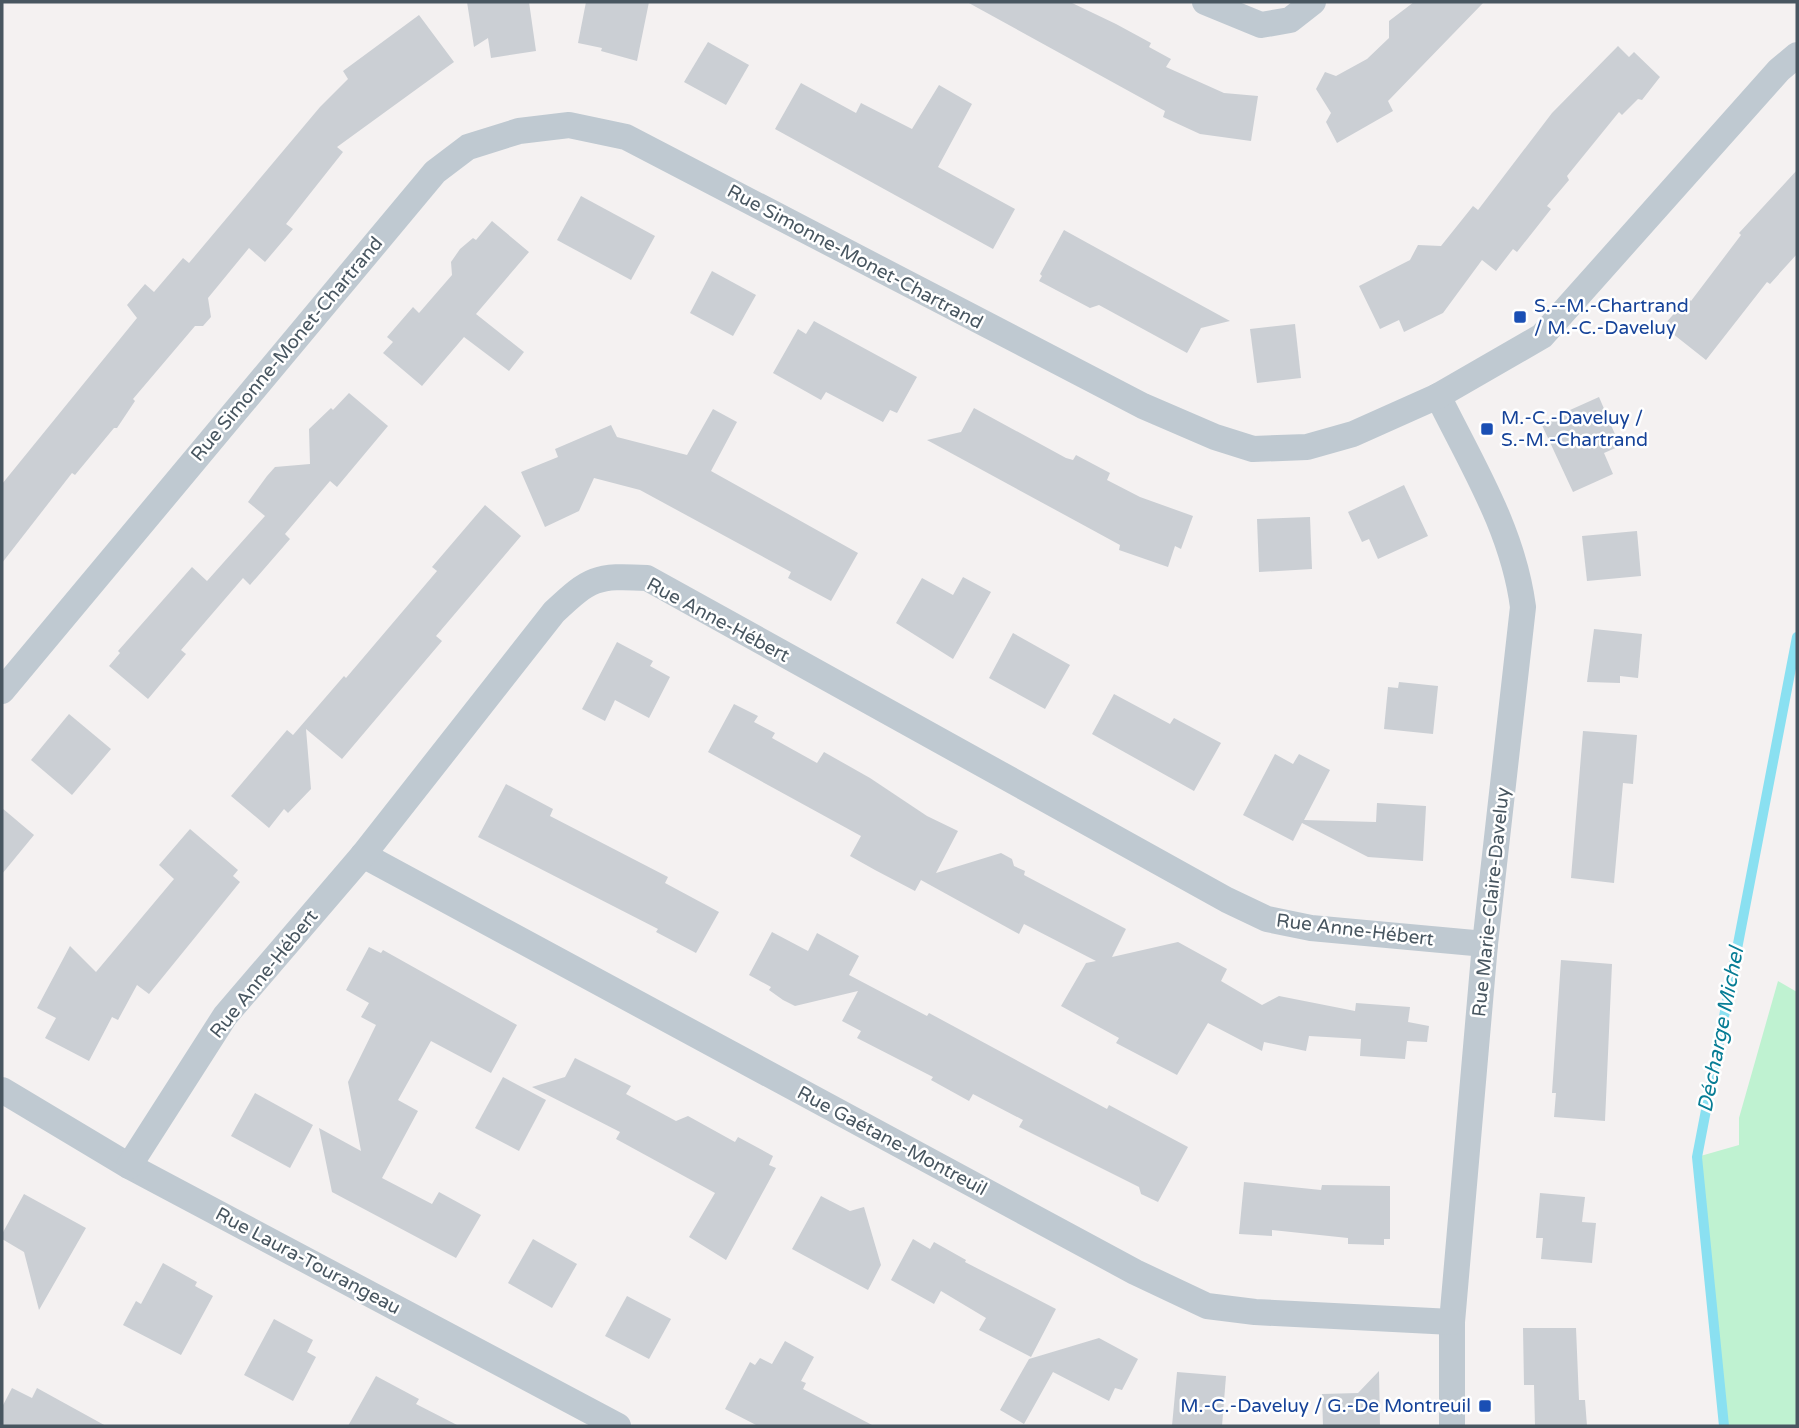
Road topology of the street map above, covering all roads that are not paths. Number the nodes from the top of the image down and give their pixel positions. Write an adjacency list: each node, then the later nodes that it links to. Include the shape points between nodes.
1 (1205, 2): 2 (street, via 1261,25 1290,20)
2 (1313, 2)
3 (1797, 55): 4 (street, Rue Simonne-Monet-Chartrand, via 1542,336)
4 (1438, 396): 5 (street, Rue Simonne-Monet-Chartrand, via 1353,434 1307,447 1253,449 1143,406 626,137 569,125 519,131 468,147 435,172); 7 (street, Rue Marie-Claire-Daveluy, via 1507,534 1523,607)
5 (2, 691)
6 (363, 855): 7 (street, Rue Anne-Hébert, via 554,612 583,584 616,576 647,578 1267,919 1311,928); 9 (street, Rue Anne-Hébert, via 225,1016); 10 (street, Rue Gaétane-Montreuil, via 1135,1272 1207,1306)
7 (1485, 944): 10 (street, Rue Marie-Claire-Daveluy)
8 (2, 1090): 9 (street, Rue Laura-Tourangeau)
9 (129, 1166): 11 (street, Rue Laura-Tourangeau)
10 (1452, 1322): 12 (street, Rue Marie-Claire-Daveluy)
11 (618, 1426)
12 (1452, 1426)

